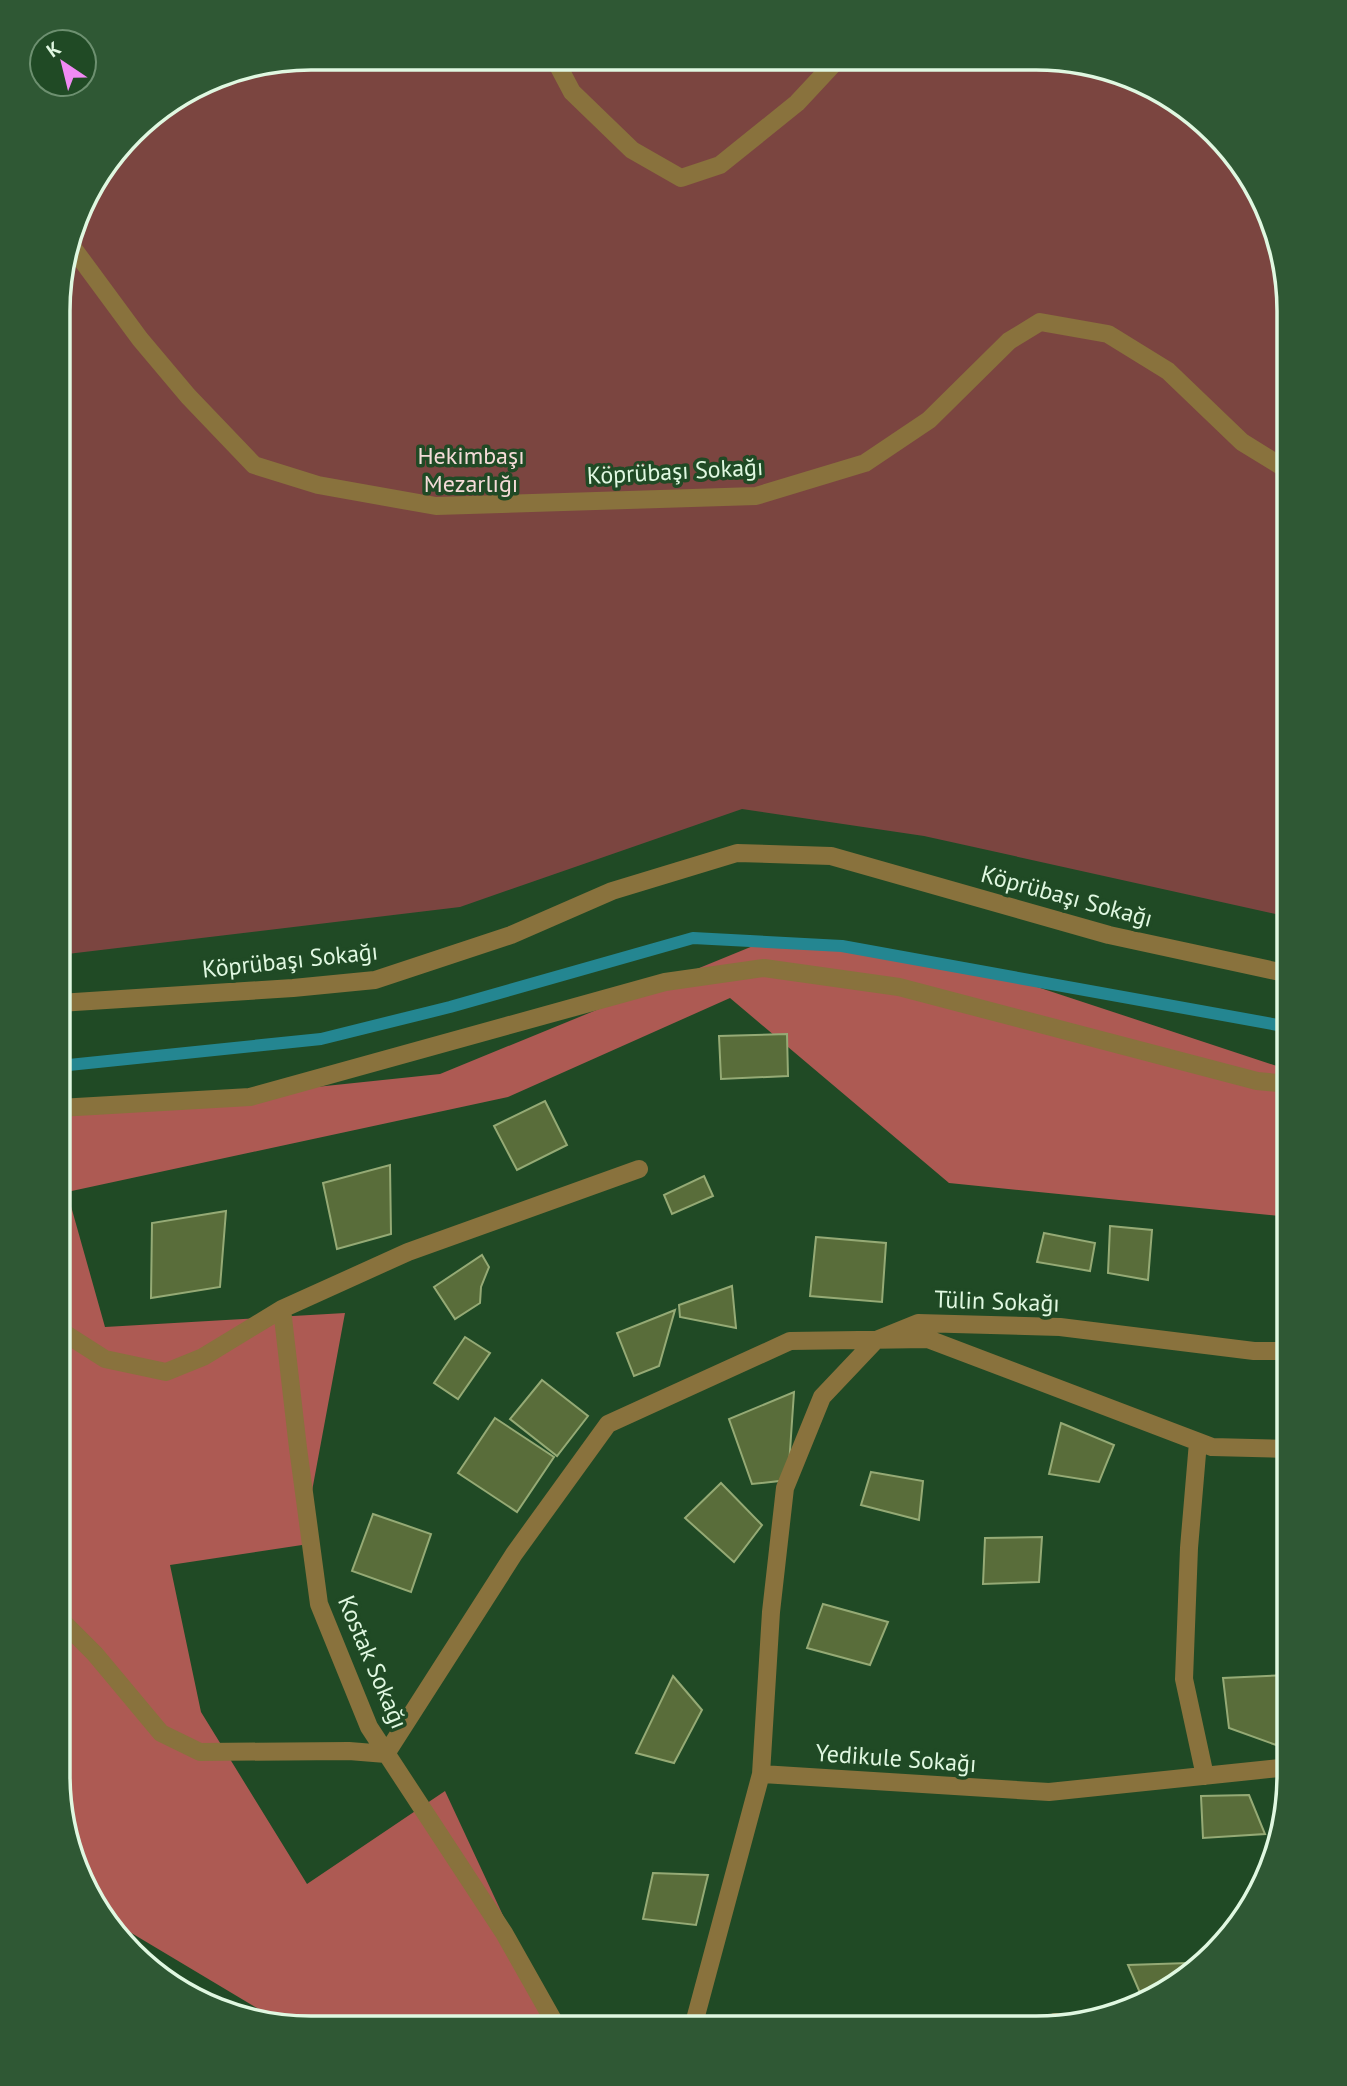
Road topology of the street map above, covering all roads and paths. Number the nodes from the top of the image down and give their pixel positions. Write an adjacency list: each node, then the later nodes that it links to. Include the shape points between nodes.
1 (561, 70): 2 (street, via 572,92 632,150 681,178 720,165 797,103)
2 (828, 70)
3 (77, 254): 4 (street, Köprübaşı Sokağı, via 140,340 254,465 331,487 436,506 756,496 865,463 929,420 1009,341 1040,323 1108,334 1168,371 1242,442)
4 (1277, 464)
5 (1277, 971): 6 (street, Köprübaşı Sokağı, via 1109,935 831,856 737,853 612,891 511,935 375,980)
6 (70, 1002)
7 (1276, 1083): 8 (street, via 899,987 764,968 665,982 250,1097)
8 (70, 1107)
9 (639, 1169): 10 (street, via 408,1252)
10 (282, 1309): 11 (street, via 203,1357 166,1372 105,1359); 17 (street, Kostak Sokağı, via 319,1604 369,1727)
11 (70, 1337)
12 (876, 1339): 13 (street, Tülin Sokağı, via 918,1323 1060,1326); 14 (street, via 928,1339); 17 (street, via 790,1341 608,1424 514,1554); 19 (street, Tülin Sokağı, via 822,1396 785,1488 771,1612)
13 (1276, 1351)
14 (1198, 1442): 15 (street, via 1212,1447); 20 (street, via 1184,1679)
15 (1276, 1449)
16 (70, 1629): 17 (street, via 161,1733 200,1752)
17 (386, 1754): 21 (street, Kostak Sokağı, via 504,1933)
18 (1276, 1768): 20 (street, Yedikule Sokağı)
19 (761, 1774): 20 (street, Yedikule Sokağı, via 1049,1792); 22 (street)
20 (1205, 1776)
21 (551, 2016)
22 (696, 2016)

